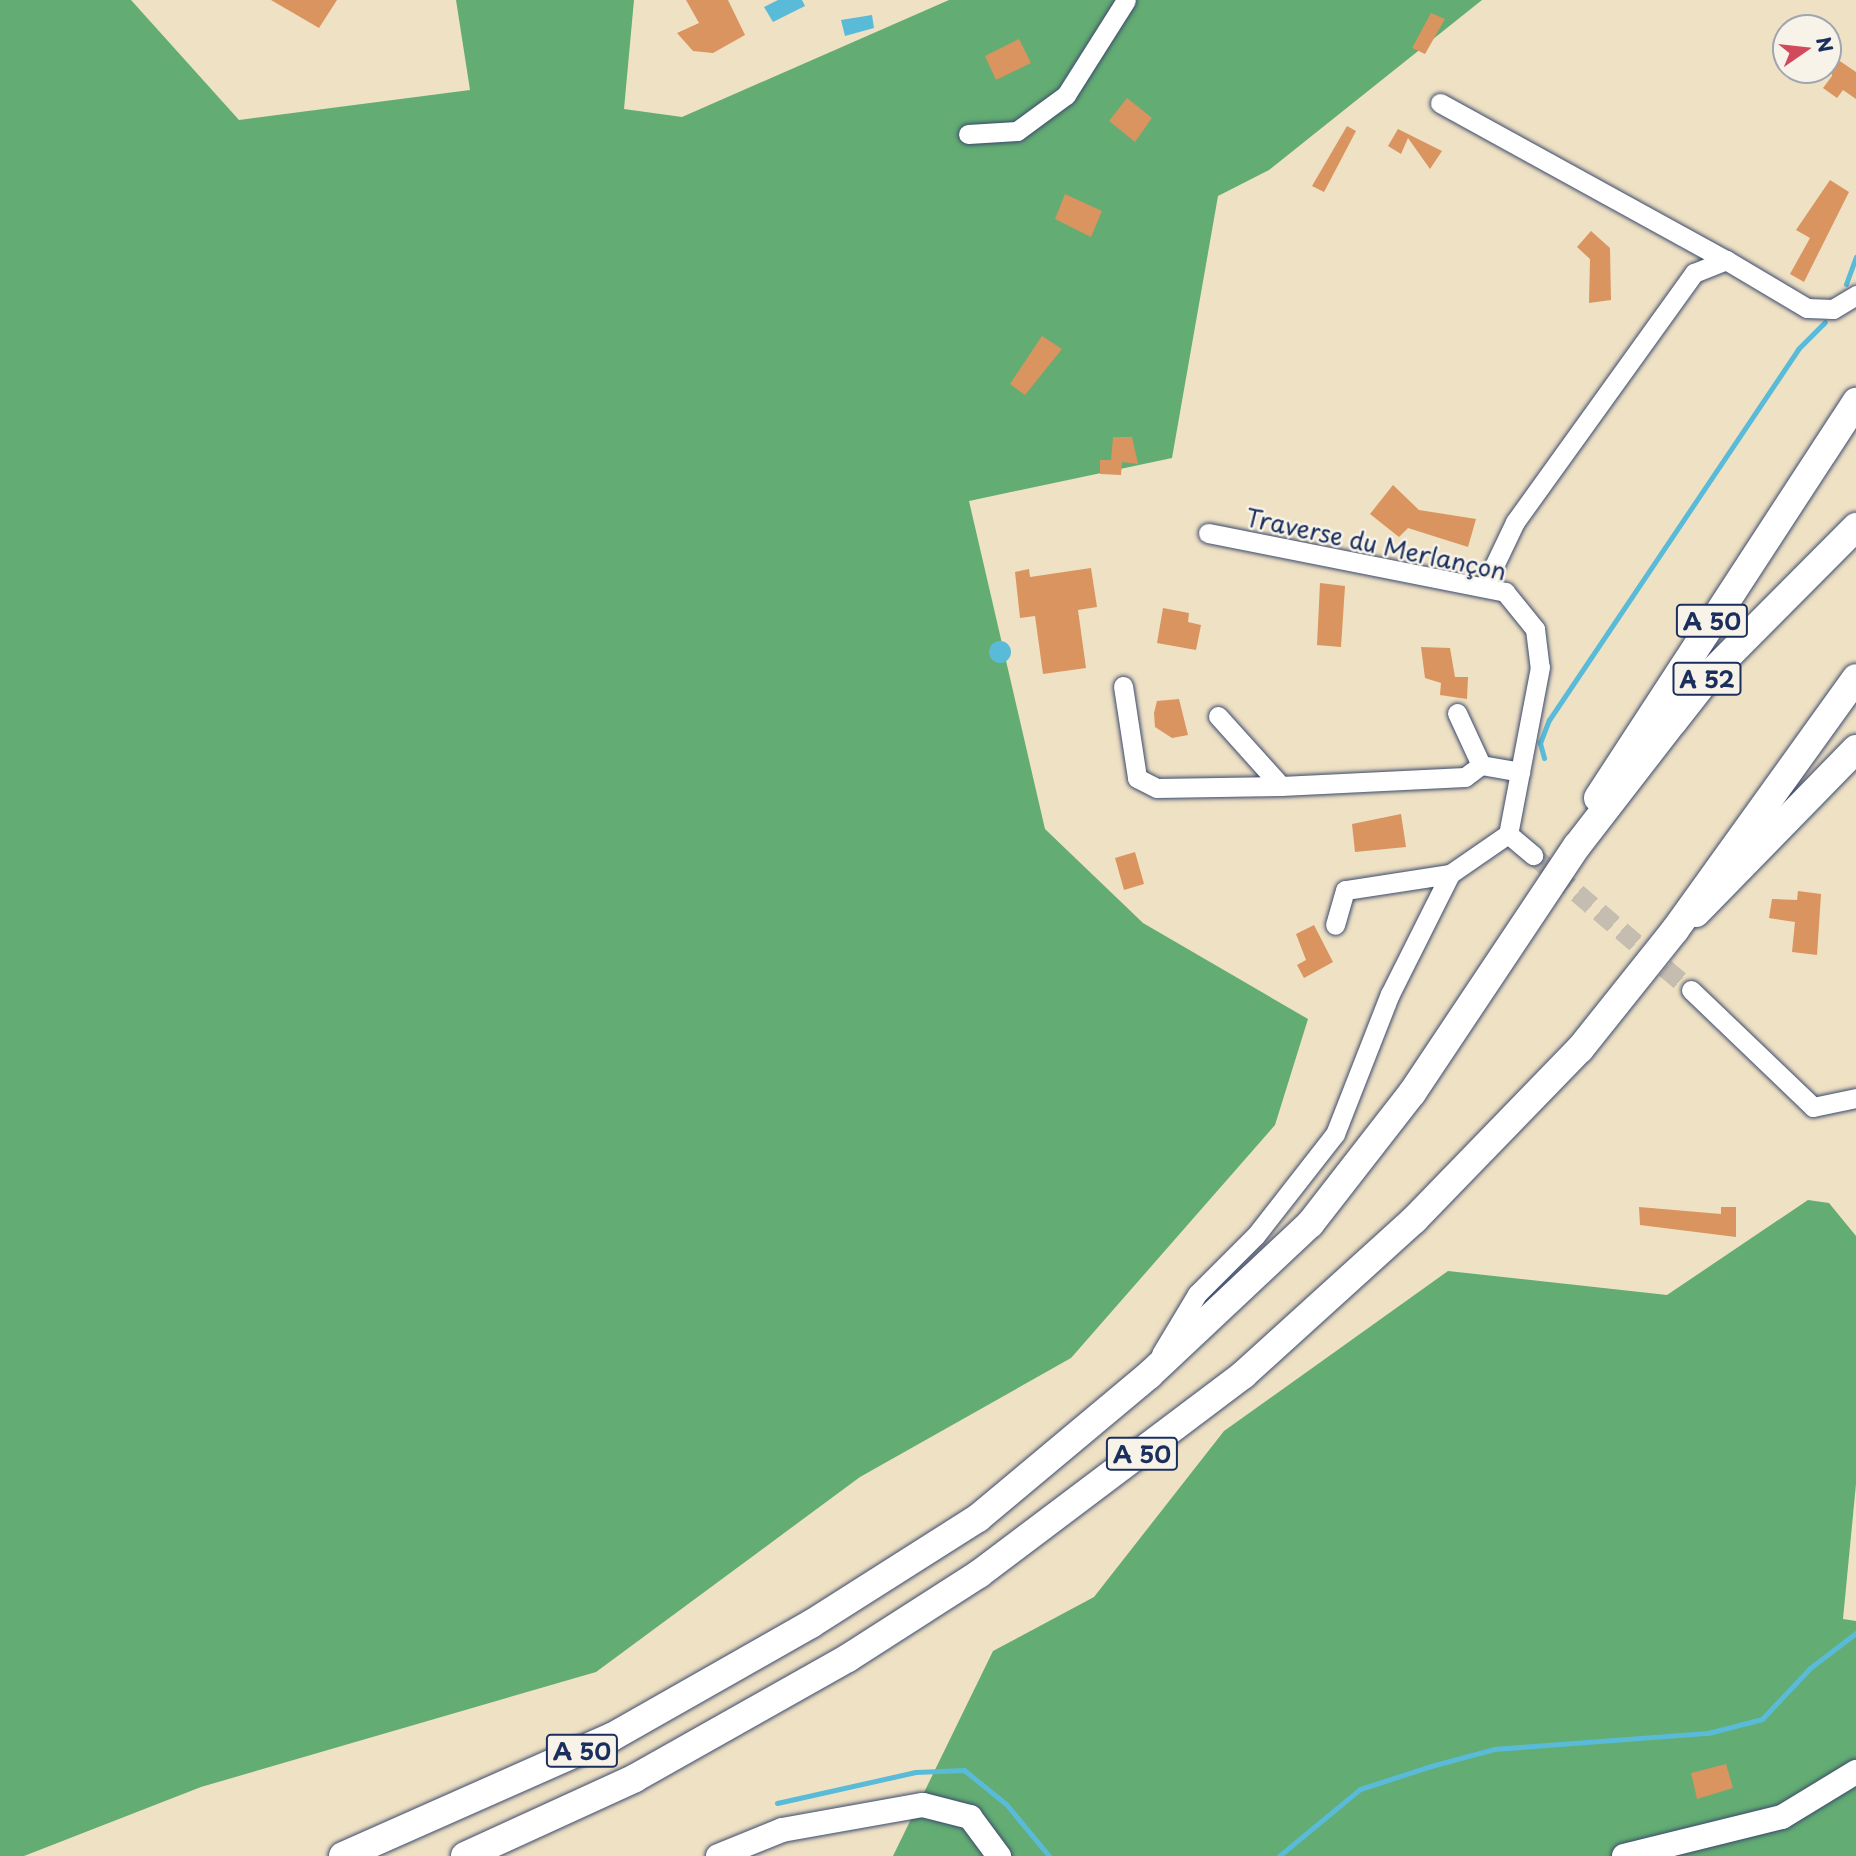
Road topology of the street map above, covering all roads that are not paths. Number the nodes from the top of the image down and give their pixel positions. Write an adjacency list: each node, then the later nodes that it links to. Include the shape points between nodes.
1 (1126, 0): 3 (street, via 1066,95 1017,131)
2 (1440, 103): 4 (street)
3 (968, 134)
4 (1726, 260): 5 (street, via 1807,308 1833,309); 9 (street, via 1694,273 1515,522)
5 (1856, 295)
6 (1856, 402): 19 (highway, A 50, via 1600,792)
7 (1856, 527): 19 (highway, A 52, via 1713,671)
8 (1208, 533): 9 (street, Traverse du Merlançon)
9 (1484, 587): 16 (street, Traverse du Merlançon, via 1518,602 1539,645)
10 (1856, 678): 23 (highway, A 50)
11 (1123, 686): 17 (street, via 1137,778 1157,788)
12 (1457, 713): 15 (street)
13 (1218, 716): 17 (street)
14 (1856, 750): 23 (highway)
15 (1481, 765): 16 (street); 17 (street, via 1465,777)
16 (1520, 772): 18 (street, Traverse du Merlançon)
17 (1281, 786)
18 (1508, 834): 20 (street); 21 (street)
19 (1577, 846): 26 (highway, A 50, via 1412,1093 1310,1224)
20 (1533, 855)
21 (1450, 874): 22 (street, via 1345,890); 26 (street, via 1390,994 1335,1134 1256,1235 1197,1294)
22 (1335, 925)
23 (1675, 930): 29 (highway, A 50, via 1580,1049 1414,1220 1318,1311 1185,1422 979,1574 848,1658 635,1778)
24 (1691, 990): 25 (street, via 1813,1107)
25 (1856, 1098)
26 (1149, 1375): 28 (highway, A 50, via 978,1518 811,1624 612,1737)
27 (1856, 1772): 32 (main road, via 1782,1817)
28 (343, 1856)
29 (465, 1856)
30 (718, 1856): 31 (main road, via 782,1830 923,1805 970,1817)
31 (999, 1856)
32 (1624, 1856)

